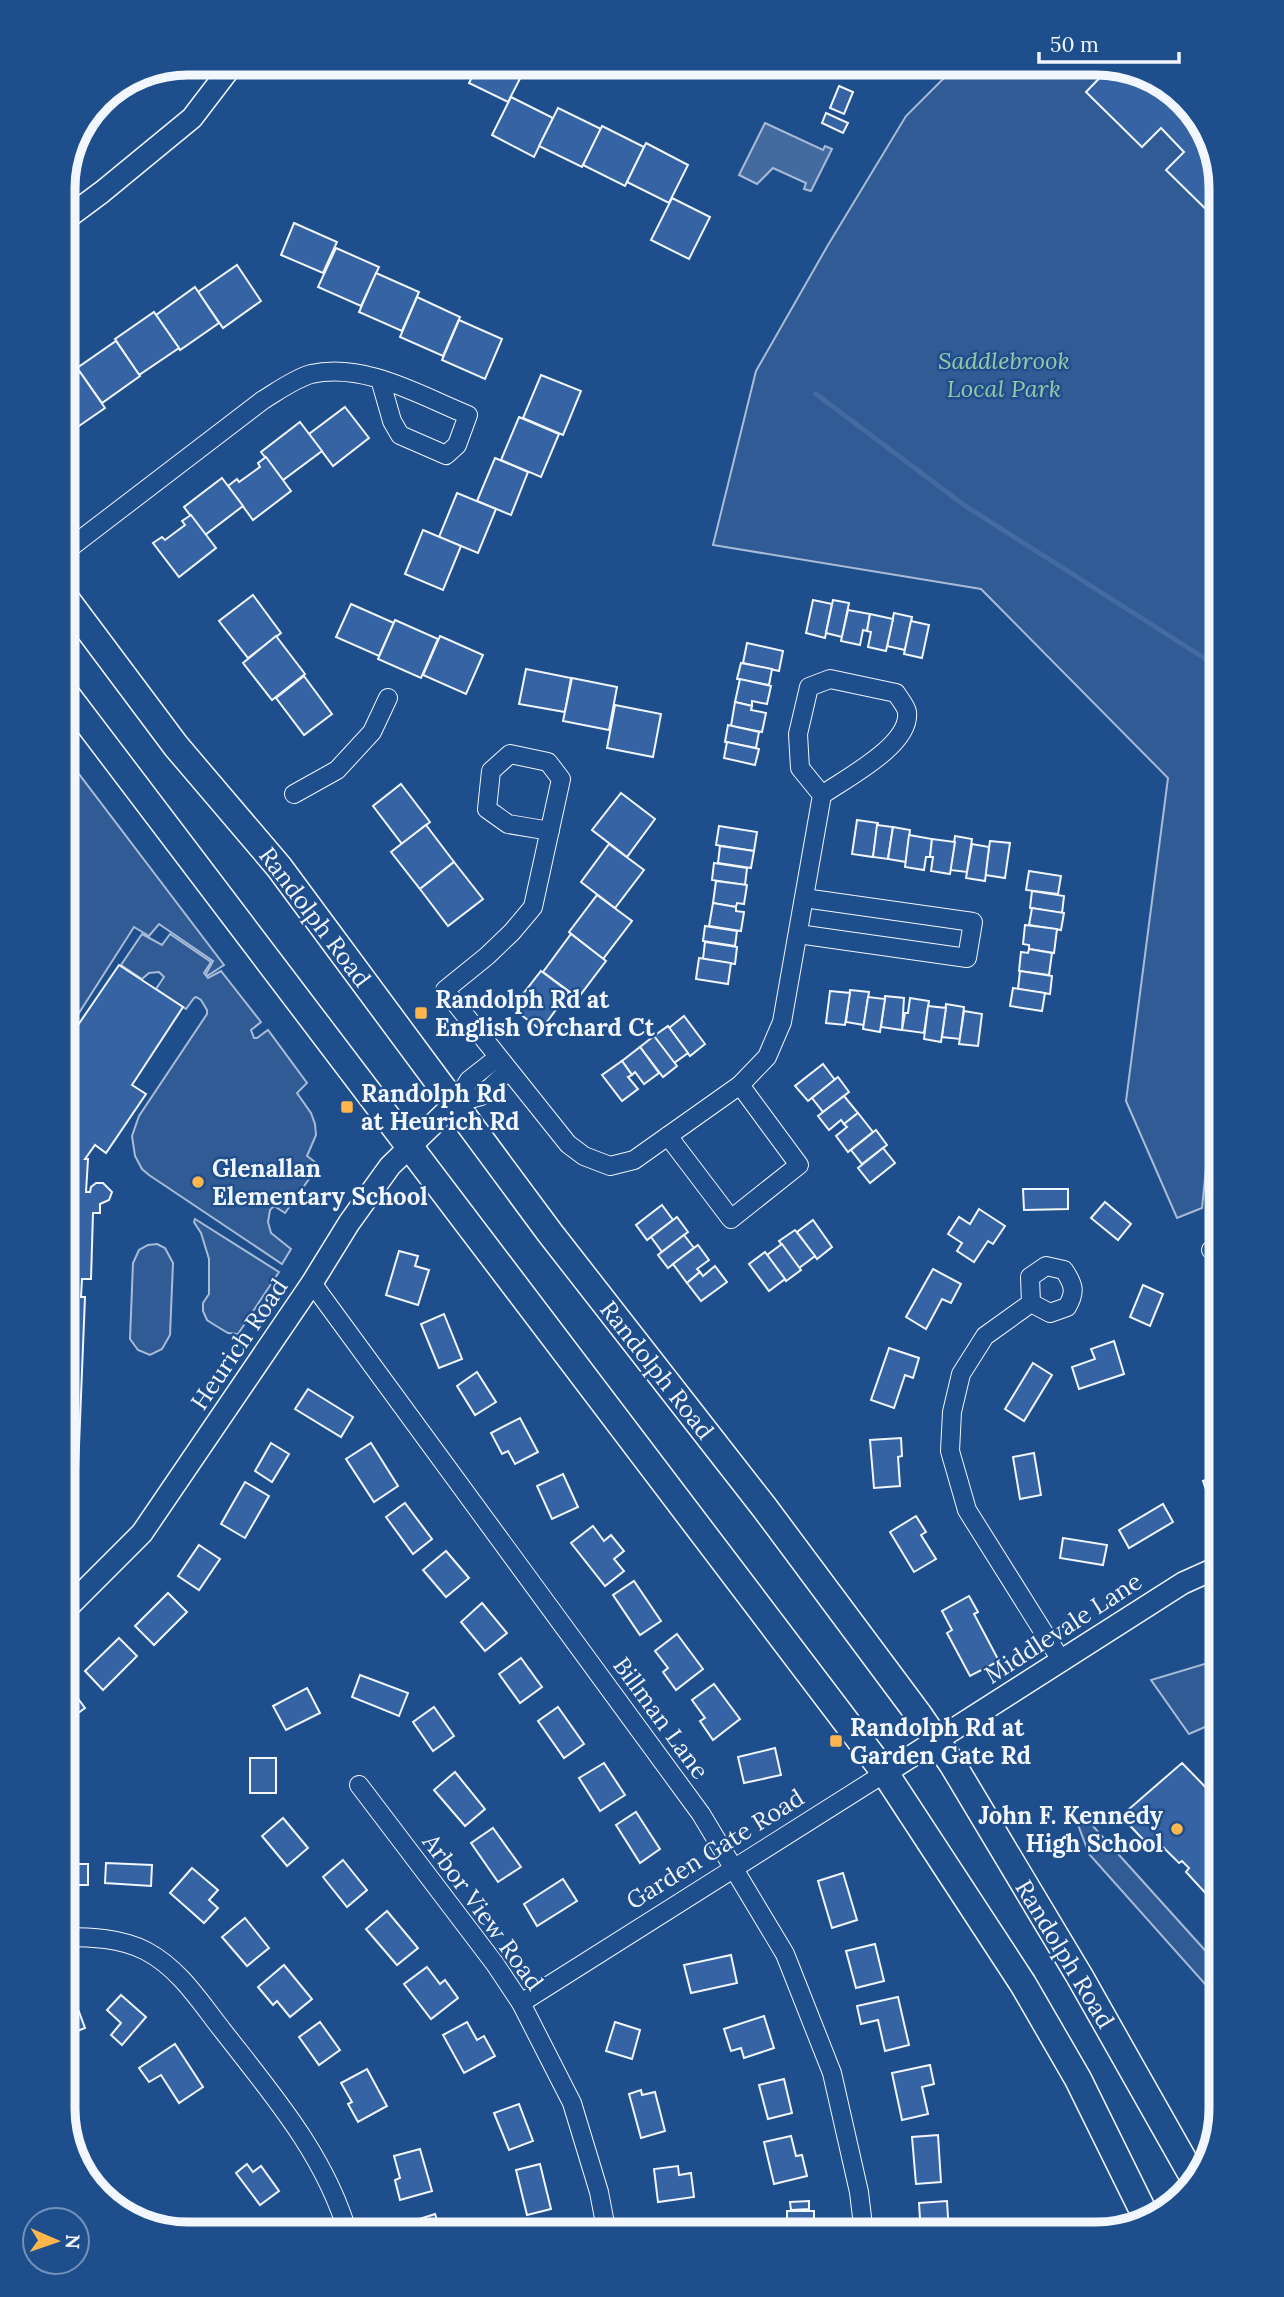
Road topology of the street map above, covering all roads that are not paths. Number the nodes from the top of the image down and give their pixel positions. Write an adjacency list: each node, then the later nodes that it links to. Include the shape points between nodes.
1 (225, 75): 2 (street, via 191,118)
2 (75, 212)
3 (380, 379): 3 (street, via 468,415 457,445 446,455 400,435); 4 (street, via 349,373 312,374 287,385)
4 (75, 544)
5 (75, 611): 15 (main road, Randolph Road, via 176,746 279,867)
6 (388, 698): 8 (street, via 372,732 337,770)
7 (75, 706): 17 (main road)
8 (294, 794)
9 (822, 795): 9 (street, via 800,768 797,734 809,687 830,679 896,693 907,711 904,732); 11 (street)
10 (550, 831): 10 (street, via 561,779 548,762 510,754 491,771 487,808 508,824); 13 (street, via 533,906 487,956 445,990)
11 (804, 898): 12 (street); 12 (street, via 972,922 967,958)
12 (798, 934): 14 (street, via 782,1022 767,1056)
13 (503, 1064): 15 (street, via 481,1096); 16 (street, via 583,1156 610,1166 634,1160)
14 (740, 1085): 16 (street); 16 (street, via 799,1166 731,1219)
15 (455, 1103): 17 (street, Heurich Road); 23 (main road, Randolph Road)
16 (668, 1136)
17 (409, 1147): 18 (street, Heurich Road, via 349,1223); 24 (main road)
18 (312, 1283): 21 (street, Heurich Road, via 142,1533); 26 (street, Billman Lane, via 701,1814)
19 (1031, 1303): 22 (street, via 985,1336 961,1374 952,1412 950,1451 967,1510)
20 (1209, 1571): 22 (street, Middlevale Lane)
21 (75, 1600)
22 (1061, 1660): 23 (street, Middlevale Lane)
23 (937, 1741): 24 (street, Garden Gate Road); 29 (main road, Randolph Road, via 1080,1977)
24 (886, 1773): 26 (street, Garden Gate Road); 30 (main road, via 1023,1984)
25 (359, 1785): 28 (street, Arbor View Road)
26 (734, 1867): 28 (street, Garden Gate Road); 35 (street, Billman Lane, via 785,1954 832,2073)
27 (75, 1937): 33 (street, via 122,1942 147,1952 177,1973 288,2113 325,2174)
28 (521, 2003): 34 (street, Arbor View Road, via 572,2103)
29 (1190, 2171)
30 (1128, 2178): 31 (main road); 32 (main road)
31 (1150, 2208)
32 (1143, 2211)
33 (345, 2222)
34 (605, 2222)
35 (863, 2222)

